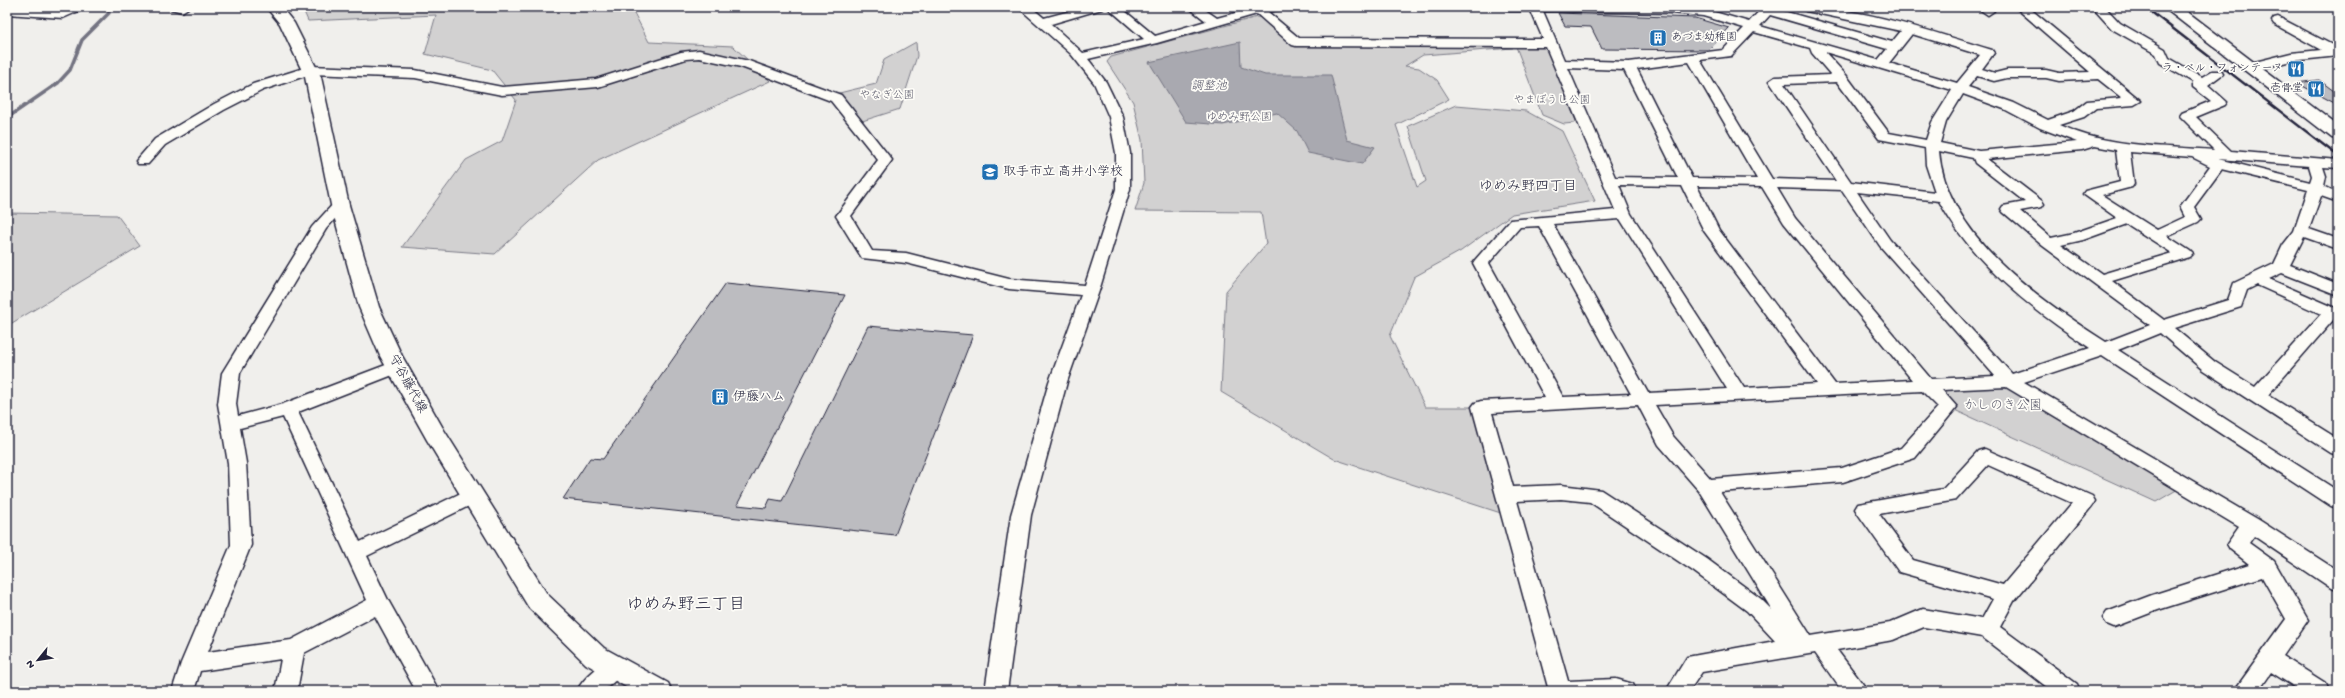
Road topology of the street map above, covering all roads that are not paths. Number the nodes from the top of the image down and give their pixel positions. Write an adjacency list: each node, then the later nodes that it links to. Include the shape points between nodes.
1 (82, 7): 17 (street, via 63,14)
2 (273, 7): 34 (main road, 守谷藤代線, via 287,23)
3 (1024, 7): 19 (street)
4 (1098, 7): 19 (street)
5 (1113, 7): 23 (street)
6 (1194, 7): 20 (street)
7 (1279, 7): 14 (street)
8 (1509, 7): 9 (street)
9 (1535, 7): 15 (street); 24 (street)
10 (1806, 7): 22 (street)
11 (2021, 7): 37 (street, via 2086,61)
12 (2098, 7): 39 (street, via 2116,26 2161,52 2164,60)
13 (2171, 7): 33 (highway)
14 (1257, 8): 20 (street); 24 (street, via 1296,42)
15 (1671, 8): 21 (street, via 1704,13)
16 (1769, 8): 21 (street); 26 (street)
17 (7, 10)
18 (2278, 21): 27 (street)
19 (1042, 22): 28 (street)
20 (1214, 22): 23 (street)
21 (1752, 27): 25 (street); 29 (street, via 1727,53)
22 (1909, 29): 26 (street); 35 (street, via 1986,51 1988,53)
23 (1153, 40): 28 (street)
24 (1549, 43): 30 (street)
25 (1817, 46): 31 (street); 38 (street, via 1816,50)
26 (1895, 47): 31 (street)
27 (2336, 52): 33 (street, via 2291,57)
28 (1081, 57): 70 (street, via 1100,82 1116,117 1123,153 1122,189)
29 (1692, 58): 32 (street); 53 (street)
30 (1558, 64): 32 (street); 51 (street)
31 (1881, 65): 40 (street)
32 (1629, 66): 52 (street)
33 (2251, 67): 42 (highway)
34 (310, 70): 48 (street, via 258,87 219,107 160,142); 58 (main road, 守谷藤代線); 70 (street, via 415,74 502,91 598,84 685,55 709,55 745,64 836,98 885,160 843,216 867,255 906,258 1009,284)
35 (1975, 71): 37 (street, via 1994,77 2007,74 2046,74 2059,77); 40 (street)
36 (2217, 74): 39 (street)
37 (2099, 75): 41 (street, via 2134,101 2092,104 2079,114)
38 (1841, 78): 44 (street, via 1884,136); 54 (street, via 1775,81)
39 (2203, 83): 47 (street, via 2198,84 2220,102 2187,116)
40 (1960, 89): 41 (street, via 2015,109); 44 (street, via 1937,128)
41 (2045, 125): 43 (street)
42 (2338, 134)
43 (2091, 142): 45 (street); 46 (street, via 2082,146)
44 (1932, 146): 46 (street); 56 (street, via 1935,171)
45 (2122, 147): 47 (street, via 2191,152); 60 (street, via 2127,184 2090,194)
46 (1979, 156): 64 (street, via 1980,160 2037,204 2008,209)
47 (2222, 159): 49 (street); 55 (street); 63 (street, via 2187,207 2193,219)
48 (143, 161)
49 (2315, 163): 50 (street); 55 (street, via 2319,176)
50 (2338, 164)
51 (1610, 181): 52 (street); 59 (street)
52 (1688, 182): 53 (street); 77 (street, via 1712,231)
53 (1767, 183): 54 (street); 76 (street, via 1788,220)
54 (1846, 186): 56 (street); 75 (street, via 1885,244)
55 (2316, 188): 57 (street); 62 (street)
56 (1944, 197): 73 (street, via 1962,227 2009,279)
57 (2338, 198)
58 (340, 205): 74 (main road, 守谷藤代線, via 369,307); 83 (street, via 320,227 231,373 227,404)
59 (1624, 214): 61 (street); 78 (street)
60 (2127, 219): 63 (street); 64 (street, via 2078,237)
61 (1543, 220): 80 (street); 81 (street, via 1515,223 1481,263)
62 (2301, 231): 65 (street); 66 (street)
63 (2155, 236): 68 (street, via 2185,254)
64 (2048, 243): 68 (street)
65 (2338, 244)
66 (2281, 267): 67 (street); 69 (street)
67 (2256, 279): 71 (street); 72 (street, via 2240,287 2235,303)
68 (2100, 280): 72 (street)
69 (2338, 290)
70 (1092, 291): 107 (street, via 1058,382 1021,515)
71 (2334, 313): 79 (street)
72 (2162, 326): 73 (street); 79 (street, via 2209,366)
73 (2105, 349): 75 (street); 88 (street)
74 (397, 367): 82 (street); 87 (main road, 守谷藤代線)
75 (2009, 381): 76 (street); 89 (street)
76 (1926, 385): 77 (street); 85 (street, via 1948,407 1908,453 1843,475)
77 (1830, 389): 78 (street)
78 (1739, 394): 80 (street)
79 (2256, 397): 84 (street)
80 (1643, 398): 81 (street); 85 (street, via 1666,440)
81 (1557, 403): 86 (street, via 1481,407)
82 (288, 410): 83 (street); 90 (street)
83 (232, 424): 100 (street, via 237,463 241,544)
84 (2338, 448)
85 (1706, 486): 97 (street)
86 (1504, 494): 97 (street, via 1561,492 1594,495 1700,565); 108 (street)
87 (472, 496): 90 (street); 101 (main road, 守谷藤代線, via 538,601 595,656)
88 (2338, 501)
89 (2252, 526): 91 (street, via 2237,544); 92 (street)
90 (355, 553): 94 (street)
91 (2267, 567): 95 (street, via 2152,603); 99 (street, via 2298,620)
92 (2338, 582)
93 (2007, 595): 93 (street, via 1906,566 1865,510 1949,495 1985,456 2086,501); 96 (street)
94 (379, 604): 98 (street); 104 (street)
95 (2114, 618)
96 (1986, 629): 97 (street, via 1923,618 1894,631); 112 (street)
97 (1807, 645): 110 (street, via 1695,664); 111 (street)
98 (294, 648): 100 (street); 103 (street)
99 (2269, 659): 113 (street); 114 (street)
100 (192, 663): 102 (street)
101 (615, 667): 105 (street); 106 (main road, 守谷藤代線)
102 (182, 691)
103 (286, 691)
104 (428, 691)
105 (588, 691)
106 (658, 691)
107 (996, 691)
108 (1560, 691): 109 (street)
109 (1625, 691)
110 (1677, 691)
111 (1857, 691)
112 (2069, 691)
113 (2245, 691)
114 (2319, 691)

